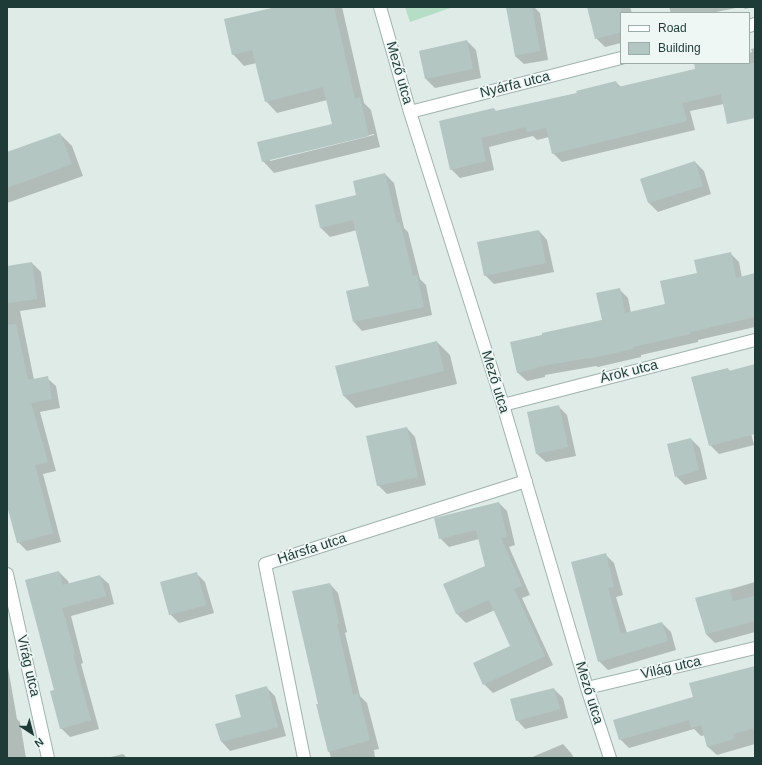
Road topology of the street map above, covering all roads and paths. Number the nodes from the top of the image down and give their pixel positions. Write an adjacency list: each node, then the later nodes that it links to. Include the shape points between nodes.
1 (380, 7): 3 (street, Mező utca)
2 (620, 58): 3 (street, Nyárfa utca)
3 (410, 112): 5 (street, Mező utca)
4 (755, 340): 5 (street, Árok utca)
5 (503, 405): 6 (street, Mező utca)
6 (526, 481): 9 (street, Mező utca); 11 (street, Hársfa utca, via 265,564)
7 (7, 574): 10 (street, Virág utca)
8 (755, 648): 9 (street, Világ utca)
9 (587, 688): 12 (street, Mező utca)
10 (48, 758)
11 (304, 758)
12 (610, 758)

